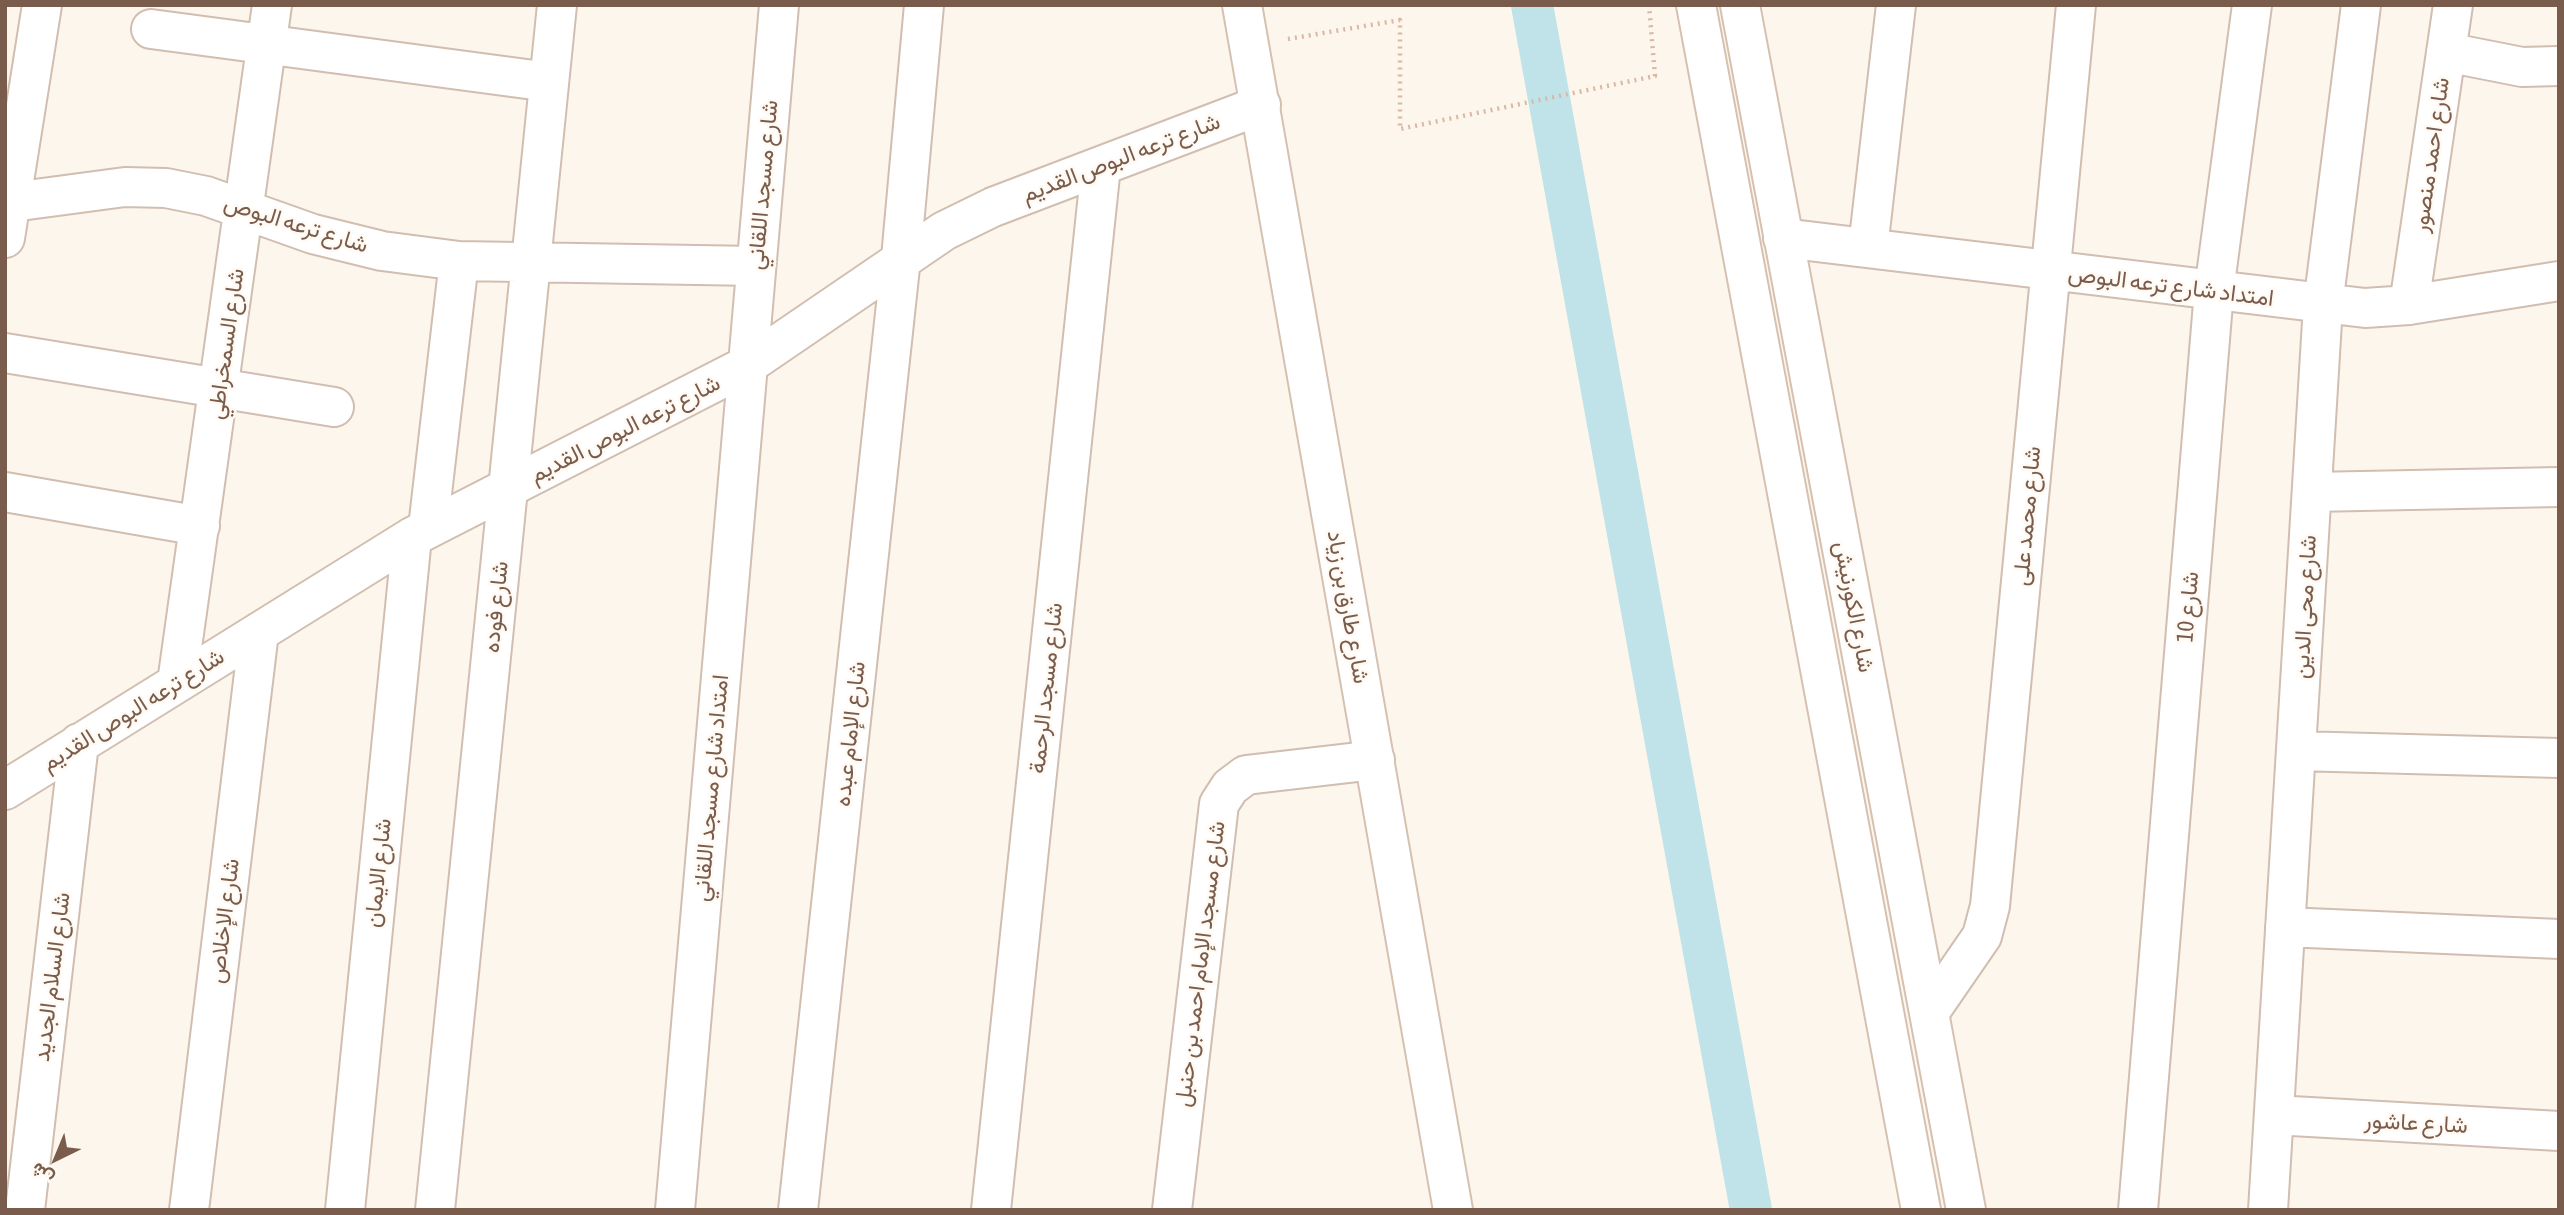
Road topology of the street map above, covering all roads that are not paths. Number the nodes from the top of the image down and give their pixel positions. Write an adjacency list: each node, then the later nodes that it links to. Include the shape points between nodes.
1 (42, 5): 22 (street)
2 (272, 5): 15 (street, شارع السمخراطي)
3 (557, 5): 18 (street, شارع فوده)
4 (779, 5): 28 (street, شارع مسجد اللقاني)
5 (924, 5): 25 (street, شارع الإمام عبده)
6 (1242, 5): 19 (street, شارع طارق بن زياد)
7 (1696, 5): 65 (street, شارع الكورنيش)
8 (1740, 5): 23 (street, شارع الكورنيش)
9 (1896, 5): 24 (street)
10 (2076, 5): 29 (street, شارع محمد على)
11 (2252, 5): 31 (street, شارع 10)
12 (2361, 5): 32 (street, شارع محى الدين)
13 (2453, 5): 16 (street, شارع احمد منصور)
14 (151, 29): 15 (street)
15 (267, 45): 18 (street); 21 (street, شارع السمخراطي)
16 (2446, 52): 17 (street, via 2496,64); 33 (street, شارع احمد منصور)
17 (2559, 66)
18 (549, 82): 27 (street, شارع فوده)
19 (1261, 105): 20 (street, شارع ترعه البوص القديم); 49 (street, شارع طارق بن زياد)
20 (1101, 166): 25 (street, شارع ترعه البوص القديم, via 993,207); 62 (street, شارع مسجد الرحمة)
21 (245, 209): 22 (street, شارع ترعه البوص, via 166,188 125,187); 26 (street, شارع ترعه البوص, via 382,251); 36 (street, شارع السمخراطي)
22 (7, 215)
23 (1783, 238): 24 (street, امتداد شارع ترعه البوص); 53 (street, شارع الكورنيش)
24 (1868, 248): 29 (street, امتداد شارع ترعه البوص)
25 (901, 258): 35 (street, شارع ترعه البوص القديم); 61 (street, شارع الإمام عبده)
26 (459, 261): 27 (street, شارع ترعه البوص); 43 (street)
27 (531, 262): 28 (street, شارع ترعه البوص); 39 (street, شارع فوده)
28 (756, 266): 35 (street, شارع مسجد اللقاني)
29 (2051, 271): 31 (street, امتداد شارع ترعه البوص); 53 (street, شارع محمد على, via 1990,906 1982,936)
30 (2559, 281): 33 (street, امتداد شارع ترعه البوص)
31 (2214, 291): 32 (street, امتداد شارع ترعه البوص); 67 (street, شارع 10)
32 (2323, 305): 33 (street, امتداد شارع ترعه البوص); 41 (street, شارع محى الدين)
33 (2409, 305)
34 (5, 353): 36 (street)
35 (746, 366): 39 (street, شارع ترعه البوص القديم); 60 (street, امتداد شارع مسجد اللقاني)
36 (220, 388): 37 (street); 42 (street, شارع السمخراطي)
37 (334, 407)
38 (2559, 487): 41 (street)
39 (508, 490): 43 (street, شارع ترعه البوص القديم); 59 (street, شارع فوده)
40 (5, 492): 42 (street)
41 (2312, 492): 47 (street, شارع محى الدين)
42 (200, 526): 45 (street, شارع السمخراطي)
43 (420, 533): 44 (street, شارع ترعه البوص القديم); 58 (street, شارع الايمان)
44 (259, 632): 45 (street, شارع ترعه البوص القديم); 57 (street, شارع الإخلاص)
45 (177, 683): 46 (street, شارع ترعه البوص القديم)
46 (79, 743): 50 (street, شارع ترعه البوص القديم); 56 (street, شارع السلام الجديد)
47 (2296, 751): 48 (street); 51 (street, شارع محى الدين)
48 (2559, 758)
49 (1374, 761): 63 (street, شارع مسجد الإمام احمد بن حنبل, via 1246,775 1230,787 1219,804); 64 (street, شارع طارق بن زياد)
50 (5, 790)
51 (2285, 928): 52 (street); 54 (street, شارع محى الدين)
52 (2559, 939)
53 (1931, 1010): 66 (street, شارع الكورنيش)
54 (2274, 1115): 55 (street, شارع عاشور); 68 (street, شارع محى الدين)
55 (2559, 1130)
56 (25, 1210)
57 (189, 1210)
58 (345, 1210)
59 (435, 1210)
60 (675, 1210)
61 (798, 1210)
62 (991, 1210)
63 (1172, 1210)
64 (1453, 1210)
65 (1921, 1210)
66 (1966, 1210)
67 (2138, 1210)
68 (2268, 1210)

